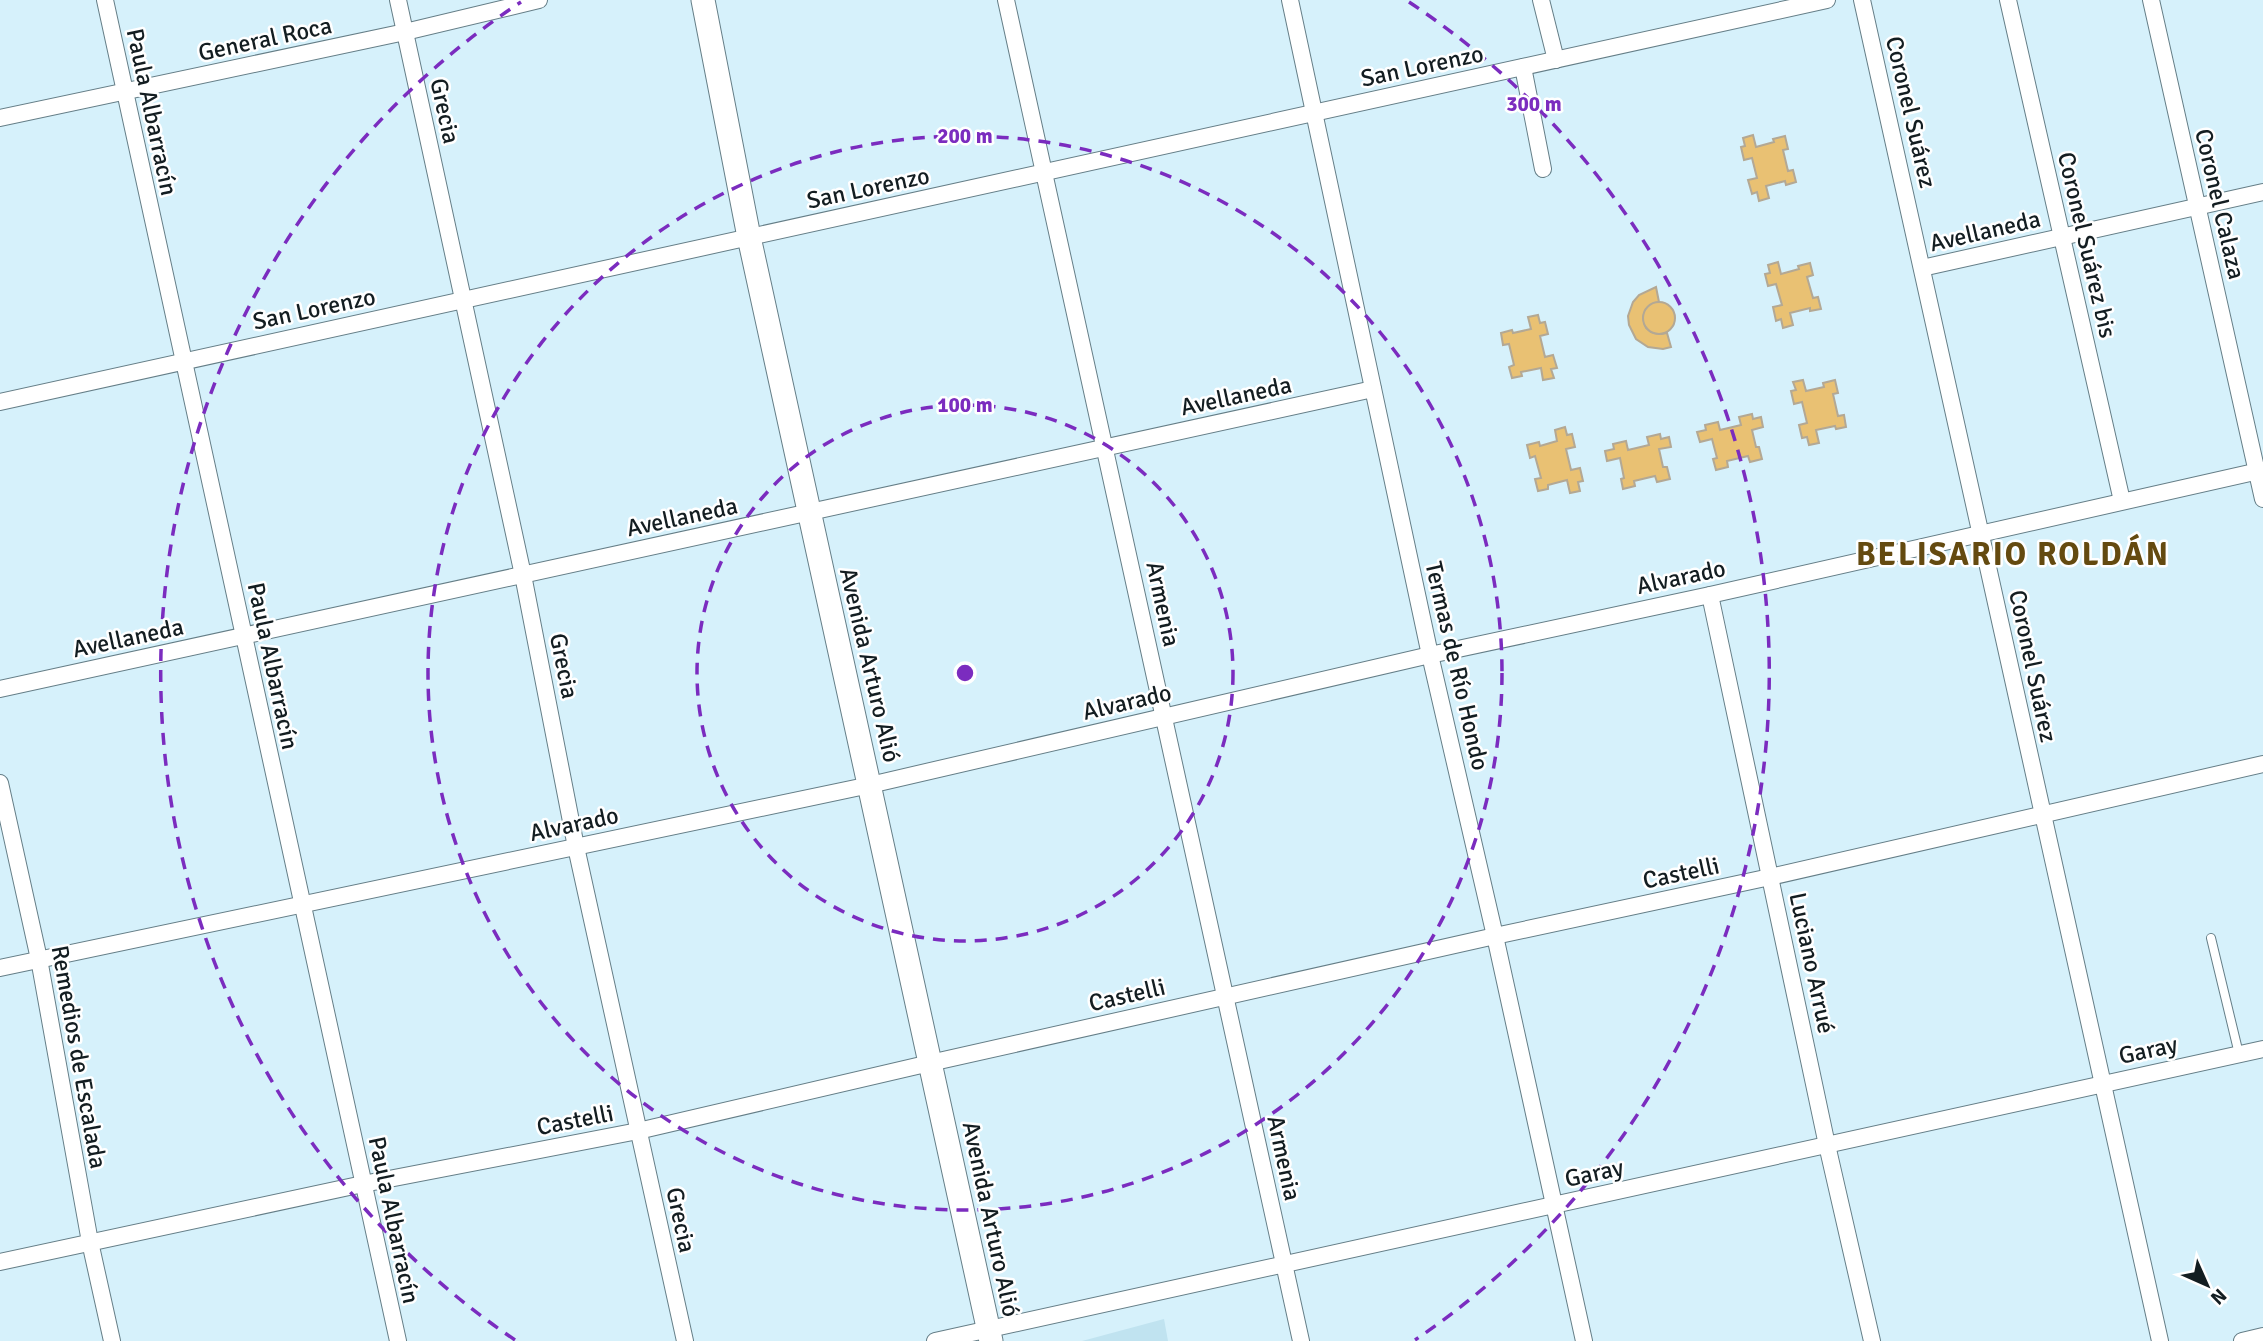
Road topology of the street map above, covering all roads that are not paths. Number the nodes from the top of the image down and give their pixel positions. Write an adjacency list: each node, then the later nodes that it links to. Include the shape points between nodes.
1 (105, 0): 15 (street, Paula Albarracín)
2 (398, 0): 12 (street, Grecia)
3 (539, 0): 12 (street, General Roca)
4 (703, 0): 22 (main road, Avenida Arturo Alió)
5 (1006, 0): 19 (street, Armenia)
6 (1290, 0): 16 (street, Termas de Río Hondo)
7 (1541, 0): 13 (street)
8 (1827, 0): 13 (street, San Lorenzo)
9 (1862, 0): 24 (street, Coronel Suárez)
10 (2008, 0): 23 (street, Coronel Suárez bis)
11 (2151, 0): 21 (street, Coronel Calaza)
12 (405, 32): 15 (street, General Roca); 25 (street, Grecia)
13 (1556, 60): 14 (street, San Lorenzo)
14 (1523, 67): 16 (street, San Lorenzo); 18 (street)
15 (125, 92): 17 (street, General Roca); 26 (street, Paula Albarracín)
16 (1315, 113): 19 (street, San Lorenzo); 27 (street, Termas de Río Hondo)
17 (0, 118)
18 (1543, 169)
19 (1044, 172): 22 (street, San Lorenzo); 29 (street, Armenia)
20 (2263, 192): 21 (street, Avellaneda)
21 (2197, 207): 23 (street, Avellaneda); 30 (street, Coronel Calaza)
22 (749, 237): 25 (street, San Lorenzo); 33 (main road, Avenida Arturo Alió)
23 (2062, 237): 24 (street, Avellaneda); 32 (street, Coronel Suárez bis)
24 (1922, 268): 34 (street, Coronel Suárez)
25 (463, 300): 26 (street, San Lorenzo); 35 (street, Grecia)
26 (184, 362): 28 (street, San Lorenzo); 37 (street, Paula Albarracín)
27 (1373, 389): 29 (street, Avellaneda); 38 (street, Termas de Río Hondo)
28 (0, 402)
29 (1105, 448): 33 (street, Avellaneda); 40 (street, Armenia)
30 (2260, 470): 31 (street, Coronel Calaza); 32 (street, Alvarado)
31 (2263, 499)
32 (2122, 501): 34 (street, Alvarado)
33 (809, 512): 35 (street, Avellaneda); 43 (main road, Avenida Arturo Alió)
34 (1980, 532): 36 (street, Alvarado); 44 (street, Coronel Suárez)
35 (523, 575): 37 (street, Avellaneda); 45 (street, Grecia)
36 (1710, 595): 38 (street, Alvarado); 46 (street, Luciano Arrué)
37 (244, 636): 39 (street, Avellaneda); 47 (street, Paula Albarracín)
38 (1430, 655): 40 (street, Alvarado); 48 (street, Termas de Río Hondo)
39 (0, 689)
40 (1164, 717): 43 (street, Alvarado); 52 (street, Armenia)
41 (2263, 764): 44 (street, Castelli)
42 (0, 783): 50 (street, Remedios de Escalada)
43 (870, 785): 45 (street, Alvarado); 55 (main road, Avenida Arturo Alió)
44 (2043, 813): 46 (street, Castelli); 56 (street, Coronel Suárez)
45 (576, 847): 47 (street, Alvarado); 57 (street, Grecia)
46 (1770, 877): 48 (street, Castelli); 58 (street, Luciano Arrué)
47 (302, 904): 50 (street, Alvarado); 59 (street, Paula Albarracín)
48 (1495, 936): 52 (street, Castelli); 60 (street, Termas de Río Hondo)
49 (2211, 938): 54 (lane)
50 (39, 959): 51 (street, Alvarado); 61 (street, Remedios de Escalada)
51 (0, 968)
52 (1226, 996): 55 (street, Castelli); 63 (street, Armenia)
53 (2263, 1049): 54 (street, Garay)
54 (2239, 1054): 56 (street, Garay)
55 (930, 1063): 57 (street, Castelli); 64 (main road, Avenida Arturo Alió)
56 (2103, 1083): 58 (street, Garay); 73 (street, Coronel Suárez)
57 (639, 1131): 59 (street, Castelli); 68 (street, Grecia)
58 (1827, 1145): 60 (street, Garay); 72 (street, Luciano Arrué)
59 (363, 1184): 61 (street, Castelli); 67 (street, Paula Albarracín)
60 (1554, 1205): 63 (street, Garay); 71 (street, Termas de Río Hondo)
61 (90, 1242): 62 (street, Castelli); 66 (street, Remedios de Escalada)
62 (0, 1262)
63 (1284, 1264): 64 (street, Garay); 70 (street, Armenia)
64 (990, 1335): 69 (street, Garay)
65 (2263, 1336): 74 (street)
66 (112, 1341)
67 (398, 1341)
68 (685, 1341)
69 (935, 1341)
70 (1301, 1341)
71 (1584, 1341)
72 (1872, 1341)
73 (2160, 1341)
74 (2242, 1341)

